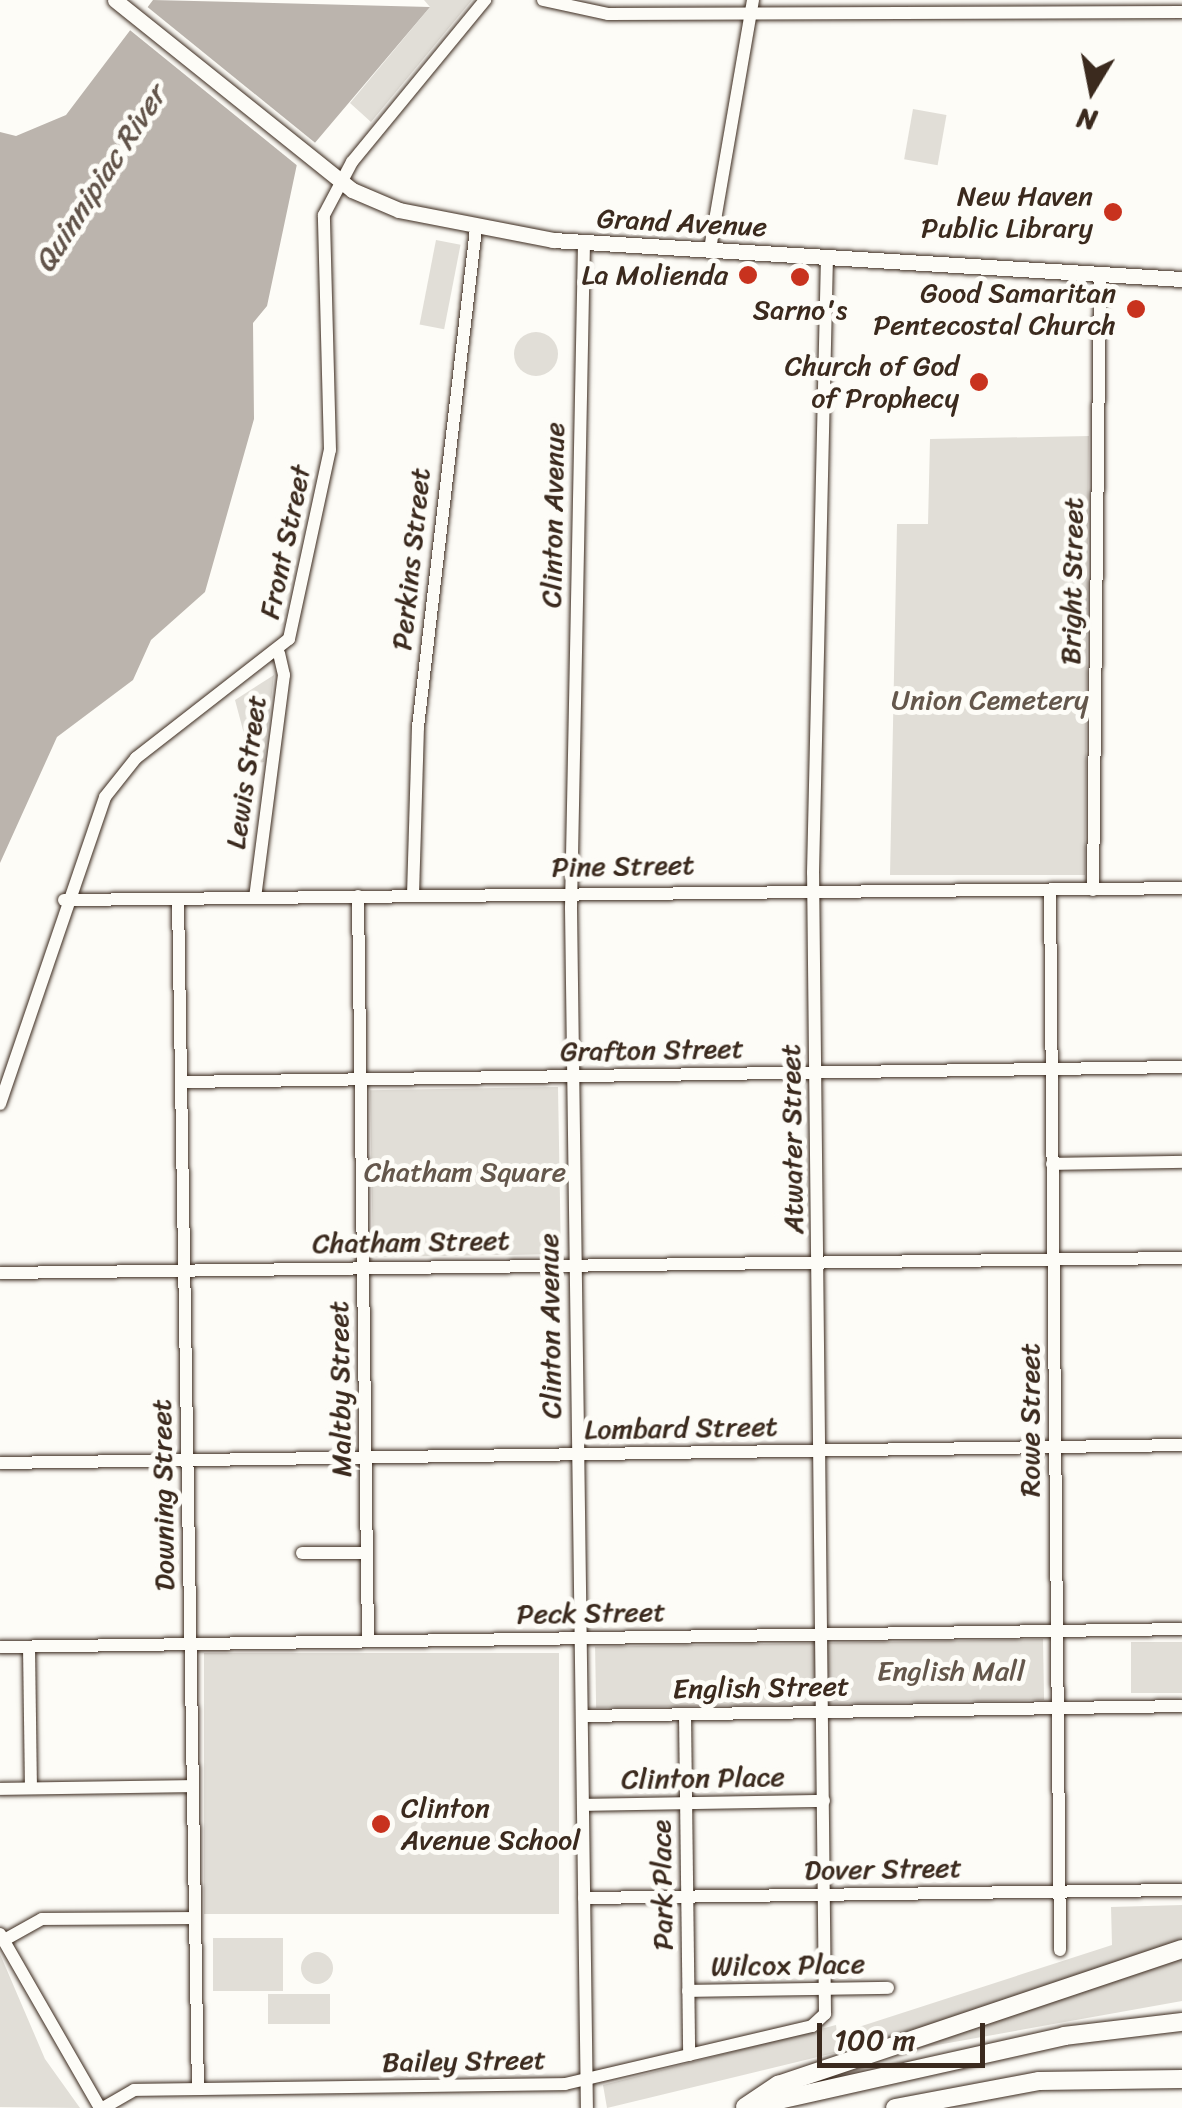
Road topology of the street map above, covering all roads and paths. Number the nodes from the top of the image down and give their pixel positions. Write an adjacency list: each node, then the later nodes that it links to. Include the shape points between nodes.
1 (115, 0): 7 (main road, Grand Avenue)
2 (484, 0): 7 (street, Front Street)
3 (544, 0): 6 (street, via 597,14)
4 (753, 0): 6 (street)
5 (1182, 12): 6 (street)
6 (747, 14): 10 (street)
7 (340, 181): 8 (main road, Grand Avenue, via 378,204); 14 (street, Front Street, via 320,236 330,450)
8 (476, 229): 9 (main road, Grand Avenue); 20 (street, Perkins Street, via 420,708)
9 (584, 242): 10 (main road, Grand Avenue); 17 (street, Clinton Avenue)
10 (710, 249): 11 (main road, Grand Avenue)
11 (827, 257): 12 (main road, Grand Avenue); 16 (street, Atwater Street)
12 (1100, 273): 13 (main road, Grand Avenue); 19 (street, Bright Street)
13 (1182, 279)
14 (279, 654): 23 (street, Lewis Street, via 284,675); 24 (street, Front Street, via 118,777)
15 (1182, 888): 19 (street, Pine Street)
16 (813, 889): 17 (street, Pine Street); 18 (street, Pine Street); 27 (street, Atwater Street)
17 (572, 890): 20 (street, Pine Street); 28 (street, Clinton Avenue)
18 (1050, 890): 19 (street, Pine Street); 26 (street, Rowe Street)
19 (1093, 890)
20 (414, 895): 21 (street, Pine Street)
21 (358, 896): 23 (street, Pine Street); 29 (street, Maltby Street)
22 (178, 898): 23 (street, Pine Street); 24 (street, Pine Street); 30 (street, Downing Street)
23 (255, 898)
24 (64, 900): 31 (street, Front Street)
25 (1182, 1067): 26 (street, Grafton Street)
26 (1052, 1069): 27 (street, Grafton Street); 33 (street, Rowe Street)
27 (816, 1072): 28 (street, Grafton Street); 36 (street, Atwater Street)
28 (572, 1076): 29 (street, Grafton Street); 37 (street, Clinton Avenue)
29 (362, 1079): 30 (street, Grafton Street); 38 (street, Maltby Street)
30 (182, 1082): 39 (street, Downing Street)
31 (0, 1104)
32 (1182, 1162): 33 (street)
33 (1052, 1164): 35 (street, Rowe Street)
34 (1182, 1258): 35 (street, Chatham Street)
35 (1054, 1260): 36 (street, Chatham Street); 42 (street, Rowe Street)
36 (818, 1261): 37 (street, Chatham Street); 43 (street, Atwater Street)
37 (574, 1264): 38 (street, Chatham Street); 44 (street, Clinton Avenue)
38 (364, 1268): 39 (street, Chatham Street); 45 (street, Maltby Street)
39 (183, 1270): 40 (street, Chatham Street); 46 (street, Downing Street)
40 (0, 1273)
41 (1182, 1445): 42 (street, Lombard Street)
42 (1056, 1447): 43 (street, Lombard Street); 51 (street, Rowe Street)
43 (820, 1450): 44 (street, Lombard Street); 52 (street, Atwater Street)
44 (578, 1454): 45 (street, Lombard Street); 53 (street, Clinton Avenue)
45 (366, 1458): 46 (street, Lombard Street); 48 (street, Maltby Street)
46 (187, 1460): 47 (street, Lombard Street); 55 (street, Downing Street)
47 (0, 1463)
48 (367, 1552): 49 (street); 54 (street, Maltby Street)
49 (302, 1553)
50 (1182, 1628): 51 (street, Peck Street)
51 (1057, 1630): 52 (street, Peck Street); 59 (street, Rowe Street)
52 (822, 1634): 53 (street, Peck Street); 60 (street, Atwater Street)
53 (580, 1638): 54 (street, Peck Street); 62 (street, Clinton Avenue)
54 (368, 1641): 55 (street, Peck Street)
55 (192, 1644): 57 (street, Peck Street); 63 (street, Downing Street)
56 (0, 1647): 57 (street, Peck Street)
57 (29, 1647): 64 (street)
58 (1182, 1706): 59 (street, English Street)
59 (1058, 1708): 60 (street, English Street); 70 (street, Rowe Street)
60 (823, 1712): 61 (street, English Street); 66 (street, Atwater Street)
61 (685, 1714): 62 (street, English Street); 67 (street, Park Place)
62 (582, 1716): 68 (street, Clinton Avenue)
63 (192, 1786): 64 (street); 74 (street, Downing Street)
64 (31, 1788): 65 (street)
65 (0, 1789)
66 (824, 1800): 67 (street, Clinton Place); 71 (street, Atwater Street)
67 (686, 1804): 68 (street, Clinton Place); 72 (street, Park Place)
68 (583, 1805): 73 (street, Clinton Avenue)
69 (1182, 1890): 70 (street, Dover Street)
70 (1060, 1892): 71 (street, Dover Street); 77 (street, Rowe Street)
71 (825, 1895): 72 (street, Dover Street); 79 (street, Atwater Street)
72 (687, 1896): 73 (street, Dover Street); 80 (street, Park Place)
73 (584, 1898): 84 (street, Clinton Avenue)
74 (194, 1918): 75 (street, via 42,1919); 86 (street, Downing Street)
75 (3, 1937): 87 (street, via 60,2053)
76 (1182, 1949): 89 (highway, via 778,2084)
77 (1060, 1950)
78 (888, 1988): 79 (street, Wilcox Place)
79 (826, 1989): 80 (street, Wilcox Place); 81 (street, Atwater Street)
80 (688, 1991): 83 (street, Park Place)
81 (822, 2019): 83 (street, Bailey Street)
82 (1182, 2022): 89 (highway, via 1064,2036)
83 (689, 2054): 84 (street, Bailey Street)
84 (586, 2078): 86 (street, Bailey Street); 88 (street, Clinton Avenue)
85 (1182, 2079): 90 (highway, via 1038,2081)
86 (198, 2089): 87 (street, Bailey Street, via 134,2090)
87 (101, 2108)
88 (587, 2108)
89 (744, 2108)
90 (896, 2108)

